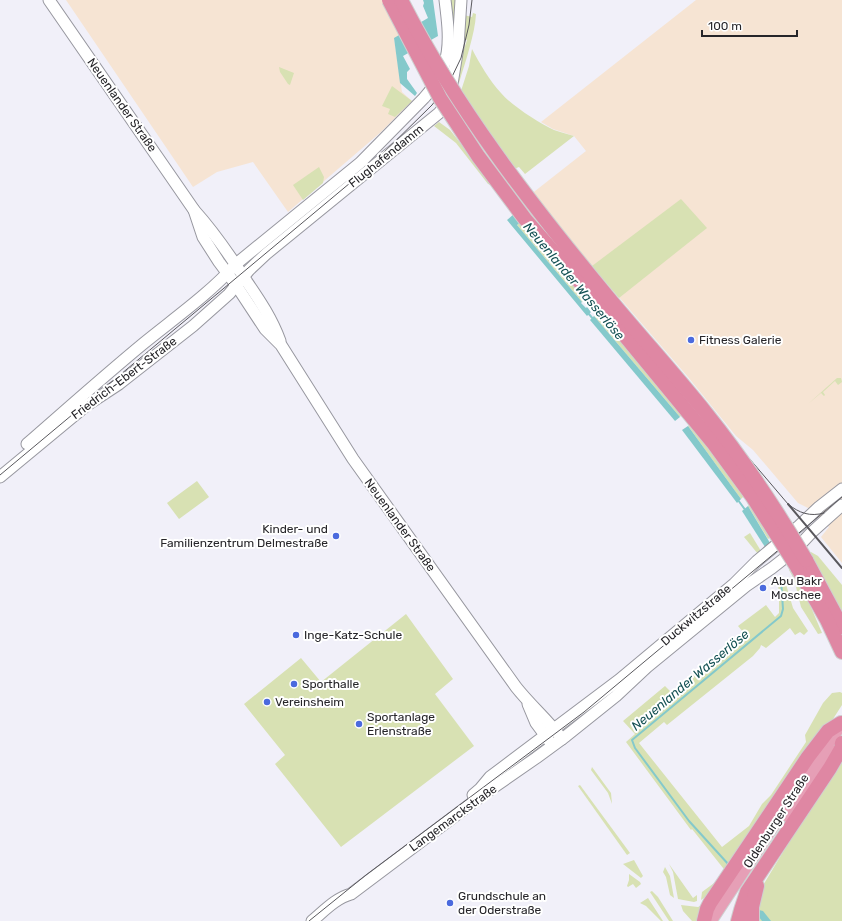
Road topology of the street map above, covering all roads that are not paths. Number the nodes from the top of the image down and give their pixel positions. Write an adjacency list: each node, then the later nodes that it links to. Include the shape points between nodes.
1 (49, 0): 6 (main road, Neuenlander Straße)
2 (389, 0): 16 (highway, bridge, via 440,98 478,156 525,219 714,444)
3 (400, 0): 16 (highway, bridge, via 435,64 514,181 724,437 779,515)
4 (445, 0): 7 (main road, Flughafendamm, via 448,44 441,76 433,87 360,163)
5 (461, 0): 9 (main road, Flughafendamm, via 458,47 447,103 439,113 266,254)
6 (194, 210): 7 (main road, Neuenlander Straße); 8 (main road, Neuenlander Straße, via 202,237)
7 (236, 264): 8 (main road, Friedrich-Ebert-Straße); 9 (main road, Neuenlander Straße)
8 (227, 274): 10 (main road, Neuenlander Straße); 12 (main road, Friedrich-Ebert-Straße, via 105,376)
9 (244, 276): 10 (main road, Friedrich-Ebert-Straße); 11 (main road, Neuenlander Straße, via 274,324)
10 (236, 285): 11 (main road, Neuenlander Straße, via 265,329); 13 (main road, Friedrich-Ebert-Straße, via 193,326 119,384 87,405)
11 (281, 345): 20 (main road, Neuenlander Straße, via 353,459 526,700 536,723)
12 (0, 469)
13 (0, 477)
14 (842, 489): 20 (main road, Duckwitzstraße, via 756,561 734,584 631,670)
15 (842, 505): 22 (main road, Duckwitzstraße, via 795,550 746,586)
16 (801, 564): 17 (highway); 18 (highway)
17 (842, 627)
18 (842, 652)
19 (842, 723): 25 (highway, Oldenburger Straße, via 800,782); 29 (highway, via 828,731 808,757 710,903)
20 (550, 733): 22 (main road, Neuenlander Straße); 24 (main road, Neuenlander Straße); 26 (main road, Langemarckstraße, via 490,777 480,789 348,890)
21 (842, 738): 25 (highway, Oldenburger Straße)
22 (562, 739): 24 (main road, Langemarckstraße)
23 (842, 743): 25 (highway, via 830,768)
24 (553, 746): 26 (main road, Langemarckstraße, via 484,794 351,894)
25 (752, 872): 27 (highway); 30 (highway, Oldenburger Straße); 31 (highway, Oldenburger Straße); 32 (highway)
26 (344, 896): 28 (main road, Langemarckstraße)
27 (752, 914)
28 (312, 921)
29 (704, 921)
30 (710, 921)
31 (720, 921)
32 (738, 921)

